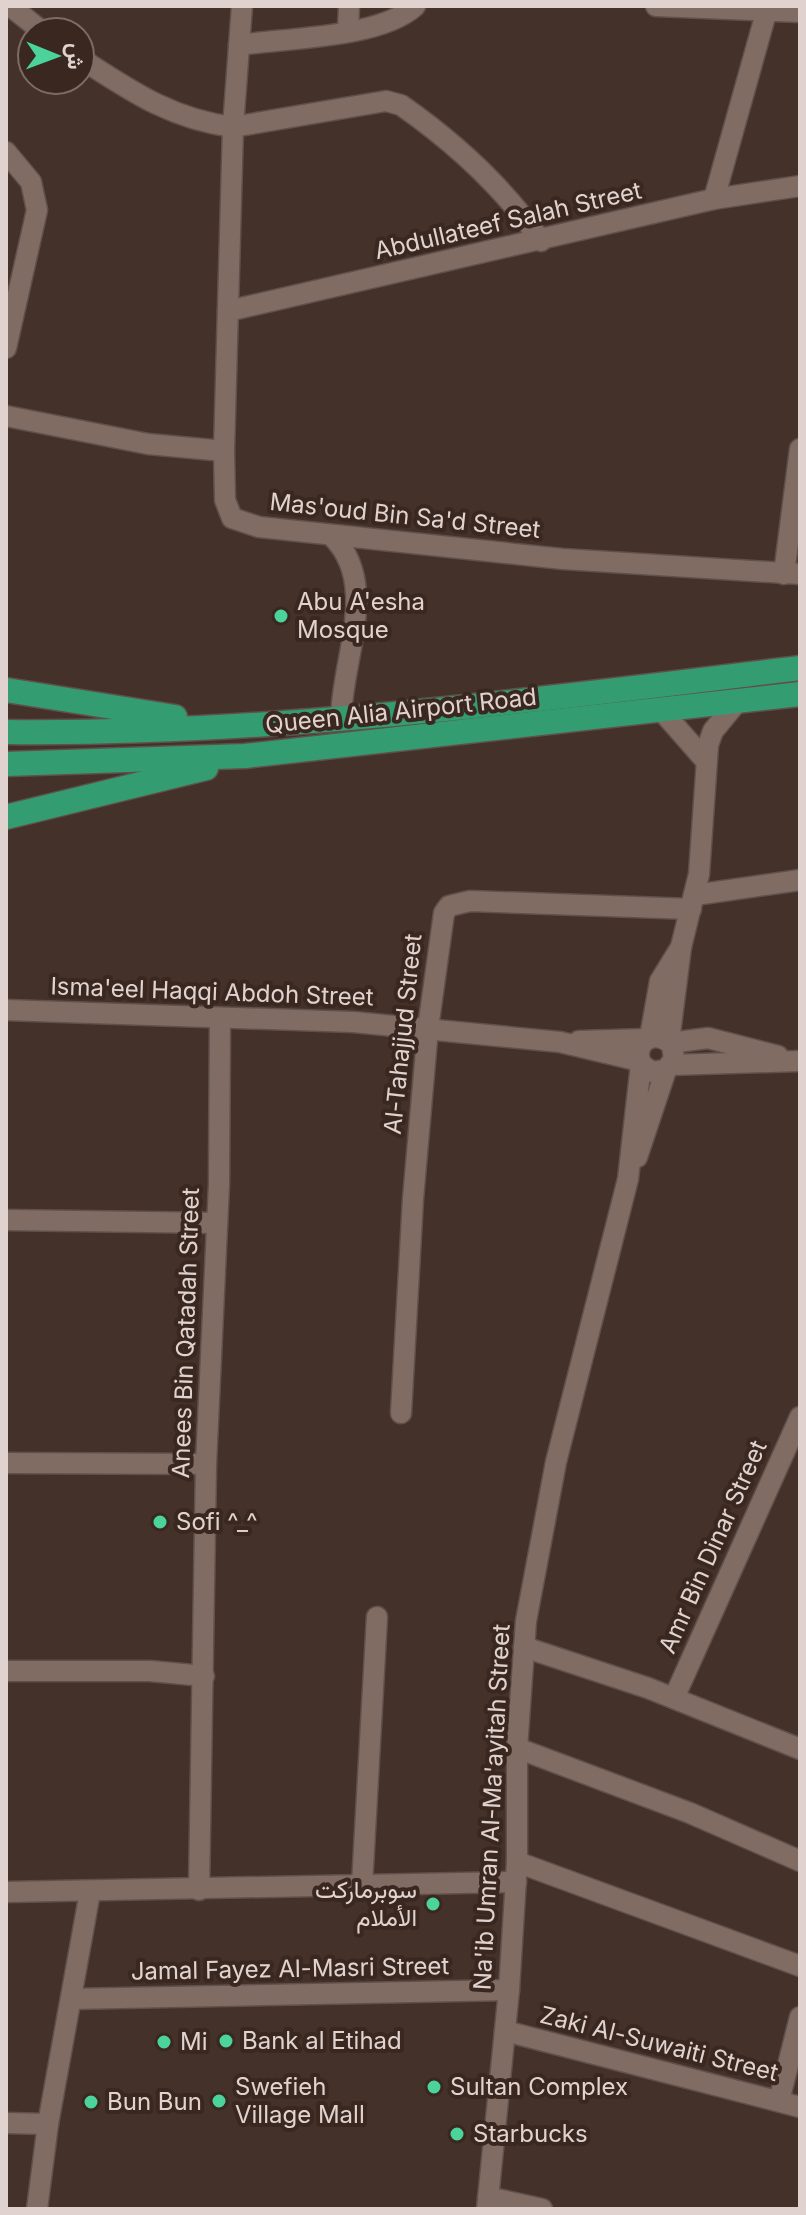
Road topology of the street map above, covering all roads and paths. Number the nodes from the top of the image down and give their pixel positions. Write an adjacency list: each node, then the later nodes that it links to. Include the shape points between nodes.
1 (242, 6): 8 (street, Mas'oud Bin Sa'd Street)
2 (349, 6): 7 (street)
3 (415, 6): 7 (street, via 382,25)
4 (656, 6): 5 (street)
5 (768, 9): 6 (street); 13 (street)
6 (800, 12)
7 (348, 31): 8 (street)
8 (239, 45): 10 (street, Mas'oud Bin Sa'd Street)
9 (96, 67): 10 (street, via 183,118)
10 (233, 127): 14 (street, via 386,101 401,105 492,181); 15 (street, Mas'oud Bin Sa'd Street)
11 (6, 152): 16 (street, via 31,182 37,210)
12 (800, 186): 13 (street, Abdullateef Salah Street)
13 (714, 199): 14 (street, Abdullateef Salah Street)
14 (541, 241): 15 (street, Abdullateef Salah Street)
15 (228, 311): 20 (street, Mas'oud Bin Sa'd Street)
16 (9, 315): 17 (street)
17 (6, 348)
18 (6, 416): 20 (street, via 148,444)
19 (800, 449): 22 (street)
20 (224, 451): 21 (street, Mas'oud Bin Sa'd Street, via 225,500 232,518 259,527)
21 (332, 536): 22 (street, Mas'oud Bin Sa'd Street); 28 (street, via 349,558 357,590)
22 (792, 574)
23 (800, 668): 28 (highway, Queen Alia Airport Road)
24 (6, 690): 29 (highway)
25 (800, 694): 26 (highway, Queen Alia Airport Road)
26 (737, 702): 27 (highway, Queen Alia Airport Road); 32 (street, via 713,731)
27 (662, 711): 31 (highway, Queen Alia Airport Road); 32 (street)
28 (341, 718): 29 (highway, Queen Alia Airport Road)
29 (232, 725): 30 (highway, Queen Alia Airport Road)
30 (6, 732)
31 (245, 756): 33 (highway, Queen Alia Airport Road); 34 (highway)
32 (706, 761): 36 (street, via 702,854)
33 (6, 764)
34 (6, 817)
35 (800, 880): 36 (street)
36 (693, 902): 39 (street, Al-Tahajjud Street, via 470,901 449,906 442,921); 40 (street)
37 (6, 1010): 38 (street, Isma'eel Haqqi Abdoh Street)
38 (220, 1018): 39 (street, Isma'eel Haqqi Abdoh Street); 47 (street, Anees Bin Qatadah Street)
39 (428, 1028): 41 (street, Isma'eel Haqqi Abdoh Street); 48 (street, Al-Tahajjud Street)
40 (659, 1040): 41 (street, Isma'eel Haqqi Abdoh Street); 42 (street, Isma'eel Haqqi Abdoh Street, via 708,1038); 43 (street, via 640,1047); 44 (street, via 675,1052)
41 (560, 1042): 43 (street, Isma'eel Haqqi Abdoh Street)
42 (797, 1061): 44 (street)
43 (640, 1062): 44 (street, via 652,1072); 45 (street, Na'ib Umran Al-Ma'ayitah Street)
44 (669, 1068): 45 (street, Na'ib Umran Al-Ma'ayitah Street)
45 (628, 1179): 53 (street, Na'ib Umran Al-Ma'ayitah Street, via 556,1462)
46 (6, 1220): 47 (street)
47 (217, 1223): 51 (street, Anees Bin Qatadah Street)
48 (401, 1413)
49 (800, 1417): 56 (street, Amr Bin Dinar Street)
50 (6, 1463): 51 (street)
51 (206, 1464): 55 (street, Anees Bin Qatadah Street)
52 (377, 1617): 61 (street)
53 (524, 1647): 56 (street); 57 (street, Na'ib Umran Al-Ma'ayitah Street)
54 (6, 1671): 55 (street)
55 (204, 1676): 62 (street, Anees Bin Qatadah Street)
56 (674, 1698): 58 (street)
57 (517, 1748): 59 (street); 60 (street, Na'ib Umran Al-Ma'ayitah Street)
58 (800, 1749)
59 (800, 1861)
60 (516, 1872): 61 (street); 65 (street); 66 (street, Na'ib Umran Al-Ma'ayitah Street)
61 (362, 1885): 62 (street)
62 (199, 1890): 64 (street)
63 (6, 1892): 64 (street)
64 (90, 1892): 67 (street)
65 (800, 1966)
66 (509, 1990): 67 (street, Jamal Fayez Al-Masri Street); 69 (street, Na'ib Umran Al-Ma'ayitah Street)
67 (71, 1999): 73 (street)
68 (800, 2017): 70 (street)
69 (505, 2031): 70 (street, Zaki Al-Suwaiti Street); 74 (street, Na'ib Umran Al-Ma'ayitah Street)
70 (779, 2101): 71 (street, Zaki Al-Suwaiti Street)
71 (800, 2107)
72 (6, 2123): 73 (street)
73 (48, 2124): 75 (street)
74 (488, 2203): 76 (street)
75 (37, 2209)
76 (542, 2209)

